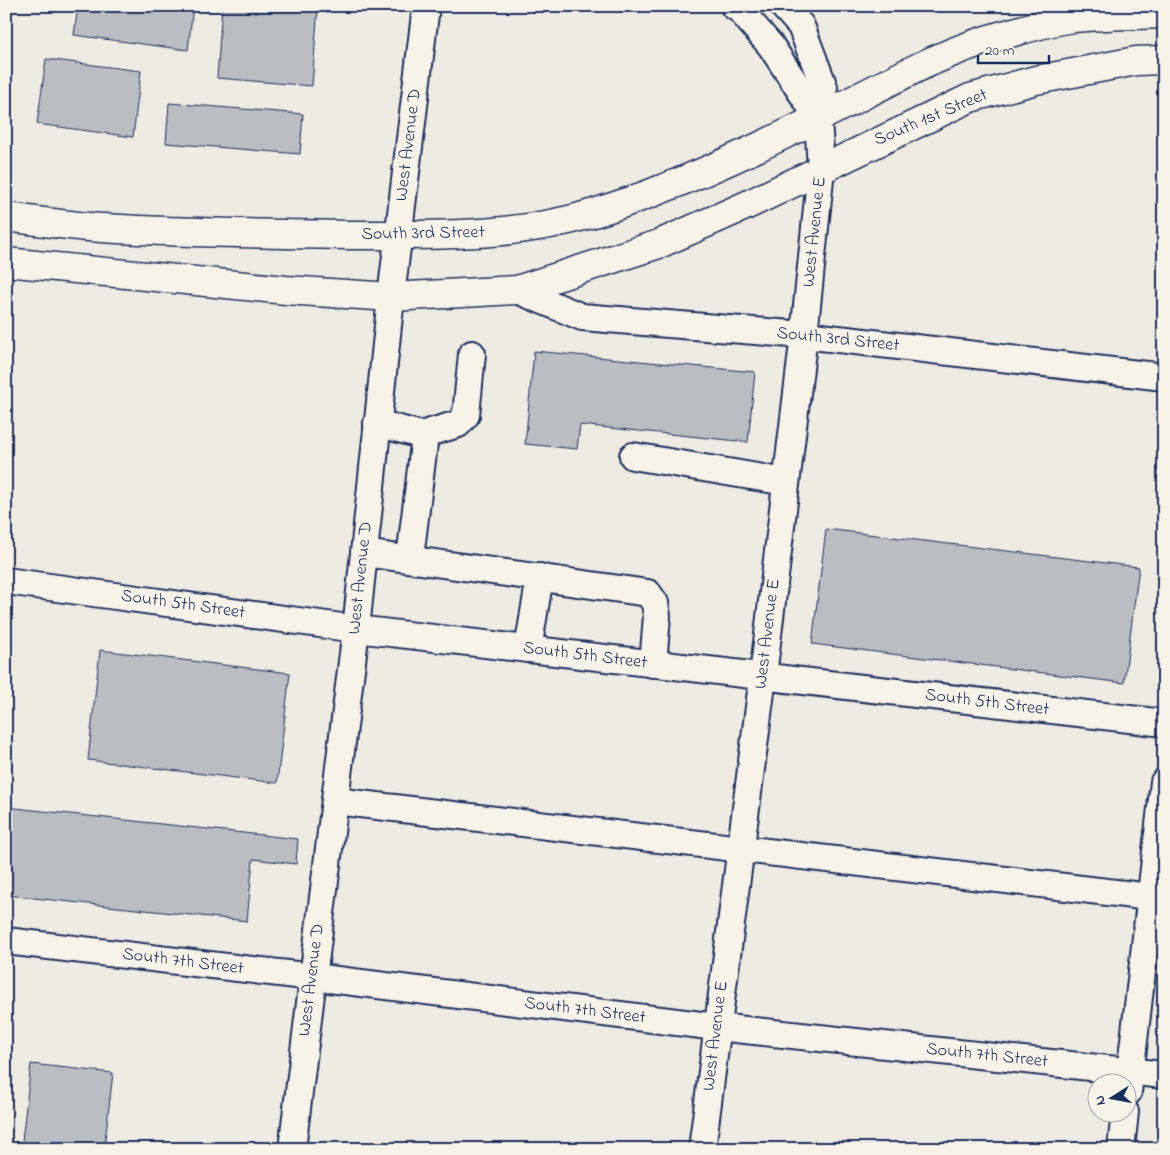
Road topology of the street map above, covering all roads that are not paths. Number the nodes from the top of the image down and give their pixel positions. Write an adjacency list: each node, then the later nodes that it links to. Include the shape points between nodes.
1 (426, 6): 10 (street, West Avenue D)
2 (734, 6): 7 (street, via 771,46)
3 (783, 6): 7 (street, West Avenue E, via 801,26 824,87)
4 (1062, 12): 5 (main road); 7 (main road, via 952,52 895,77)
5 (1164, 14)
6 (1164, 60): 8 (main road, South 1st Street, via 1136,61 1036,80 970,98)
7 (818, 118): 8 (street, West Avenue E); 10 (main road, South 3rd Street, via 686,179 594,214 505,232)
8 (821, 168): 12 (main road, South 3rd Street, via 659,244); 14 (street, West Avenue E)
9 (6, 217): 10 (main road, South 3rd Street, via 99,228 234,234)
10 (399, 235): 13 (street, West Avenue D)
11 (6, 262): 13 (main road, South 3rd Street)
12 (516, 290): 13 (main road, South 3rd Street); 14 (street, South 3rd Street, via 582,317)
13 (390, 297): 17 (street, West Avenue D)
14 (804, 336): 16 (street, South 3rd Street); 20 (street, West Avenue E)
15 (472, 354): 18 (street, via 466,415 458,424)
16 (1164, 377)
17 (378, 423): 18 (street); 21 (street, West Avenue D)
18 (421, 435): 22 (street, via 424,444)
19 (633, 456): 20 (street)
20 (786, 482): 28 (street, West Avenue E)
21 (364, 552): 22 (street); 25 (street, West Avenue D)
22 (410, 558): 23 (street)
23 (540, 577): 26 (street); 27 (street, via 648,593 655,603 657,616)
24 (6, 581): 25 (street, South 5th Street)
25 (356, 629): 26 (street, South 5th Street); 31 (street, West Avenue D)
26 (528, 649): 27 (street, South 5th Street)
27 (653, 664): 28 (street, South 5th Street)
28 (763, 676): 29 (street, South 5th Street); 32 (street, West Avenue E)
29 (1164, 723)
30 (1164, 782): 33 (street)
31 (335, 801): 32 (street); 35 (street, West Avenue D)
32 (740, 849): 33 (street); 36 (street, West Avenue E)
33 (1150, 897): 37 (street)
34 (6, 941): 35 (street, South 7th Street)
35 (313, 977): 36 (street, South 7th Street); 42 (street, West Avenue D)
36 (717, 1027): 39 (street, South 7th Street); 43 (street, West Avenue E)
37 (1130, 1072)
38 (1164, 1076): 40 (street, South 7th Street)
39 (1088, 1077)
40 (1138, 1080)
41 (1124, 1122): 44 (street)
42 (292, 1149)
43 (702, 1149)
44 (1121, 1149)

